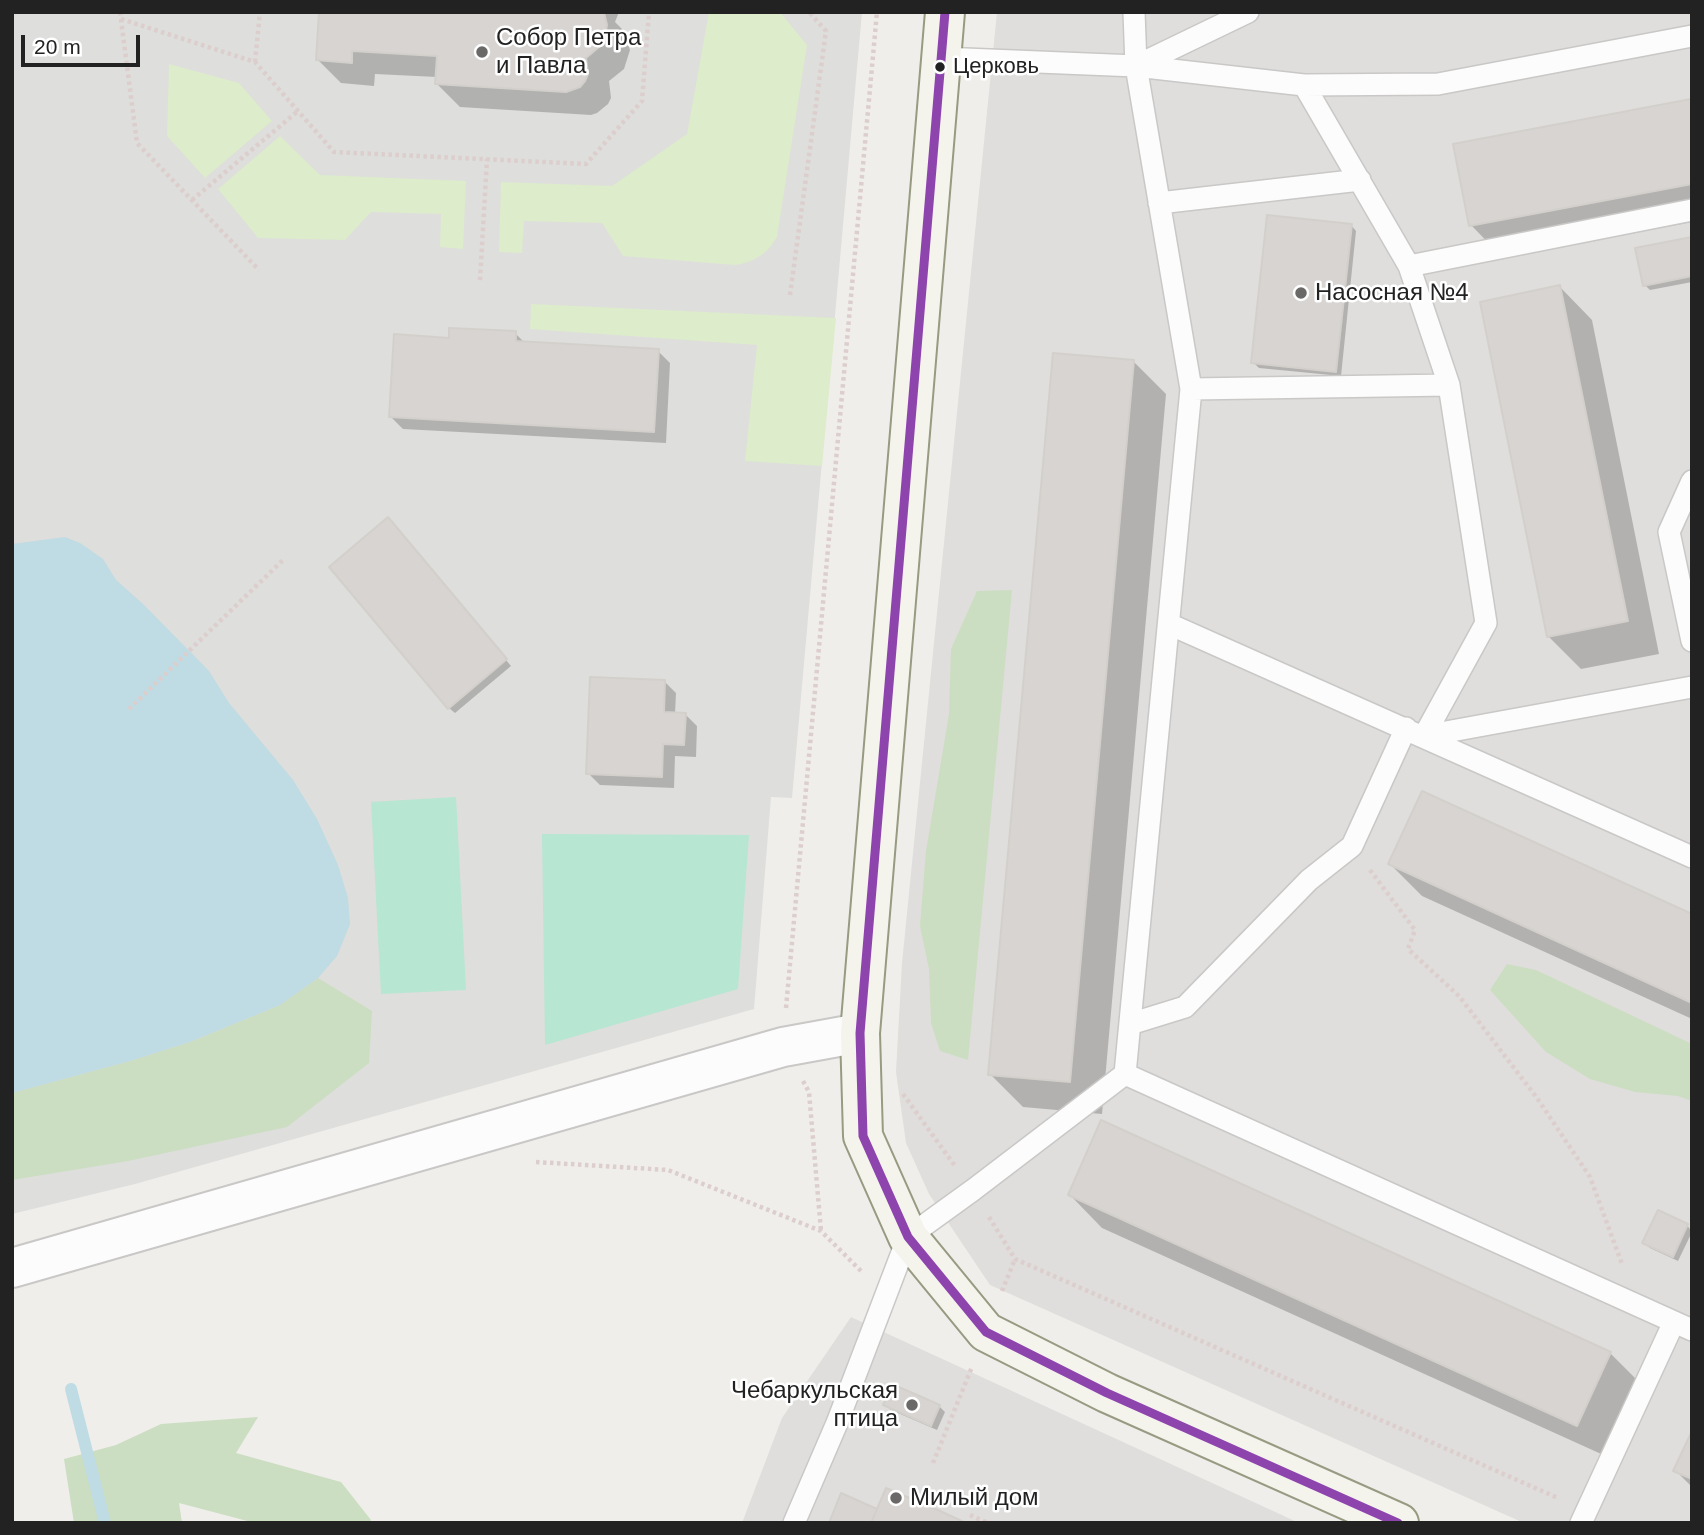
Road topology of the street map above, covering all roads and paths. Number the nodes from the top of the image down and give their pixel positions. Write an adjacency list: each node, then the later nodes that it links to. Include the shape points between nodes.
1 (120, 12): 9 (path)
2 (261, 12): 12 (path)
3 (649, 12): 16 (path, via 642,102 586,164)
4 (808, 12): 24 (path, via 826,31)
5 (877, 12): 38 (path)
6 (945, 12): 11 (street)
7 (1134, 12): 13 (lane)
8 (1248, 12): 13 (lane)
9 (121, 19): 12 (path); 18 (path, via 136,143)
10 (1692, 36): 14 (lane, via 1438,84)
11 (941, 58): 13 (lane); 37 (street)
12 (255, 62): 15 (path)
13 (1136, 66): 14 (lane); 19 (lane)
14 (1304, 85): 17 (lane)
15 (298, 111): 16 (path, via 334,152); 18 (path)
16 (486, 159): 23 (path)
17 (1360, 180): 19 (lane); 21 (lane)
18 (192, 200): 22 (path)
19 (1158, 203): 26 (lane)
20 (1692, 210): 21 (lane)
21 (1409, 266): 25 (lane)
22 (259, 270)
23 (480, 280)
24 (790, 295)
25 (1449, 385): 26 (lane); 33 (lane, via 1486,623)
26 (1191, 389): 29 (lane)
27 (1692, 481): 30 (lane, via 1669,532)
28 (282, 560): 32 (path)
29 (1169, 624): 33 (lane); 36 (lane)
30 (1692, 641)
31 (1692, 687): 33 (lane)
32 (129, 709)
33 (1415, 732): 34 (lane); 35 (lane)
34 (1352, 846): 36 (lane, via 1309,880 1185,1007); 47 (path, via 1415,930 1408,949 1459,996 1590,1177 1622,1260)
35 (1692, 857)
36 (1130, 1024): 39 (lane)
37 (860, 1033): 38 (street); 44 (street, via 863,1136)
38 (783, 1047): 43 (path, via 809,1092); 45 (street)
39 (1125, 1074): 42 (lane); 47 (lane)
40 (900, 1091): 42 (path)
41 (534, 1162): 43 (path, via 668,1170)
42 (973, 1190): 44 (lane); 50 (path, via 1015,1259)
43 (821, 1231): 46 (path)
44 (908, 1237): 46 (lane); 53 (street, via 986,1332 1107,1394)
45 (12, 1268)
46 (885, 1296): 51 (lane)
47 (1622, 1300): 48 (lane)
48 (1683, 1326): 50 (lane)
49 (970, 1515): 52 (path)
50 (1584, 1517)
51 (794, 1523)
52 (988, 1523)
53 (1399, 1523)

